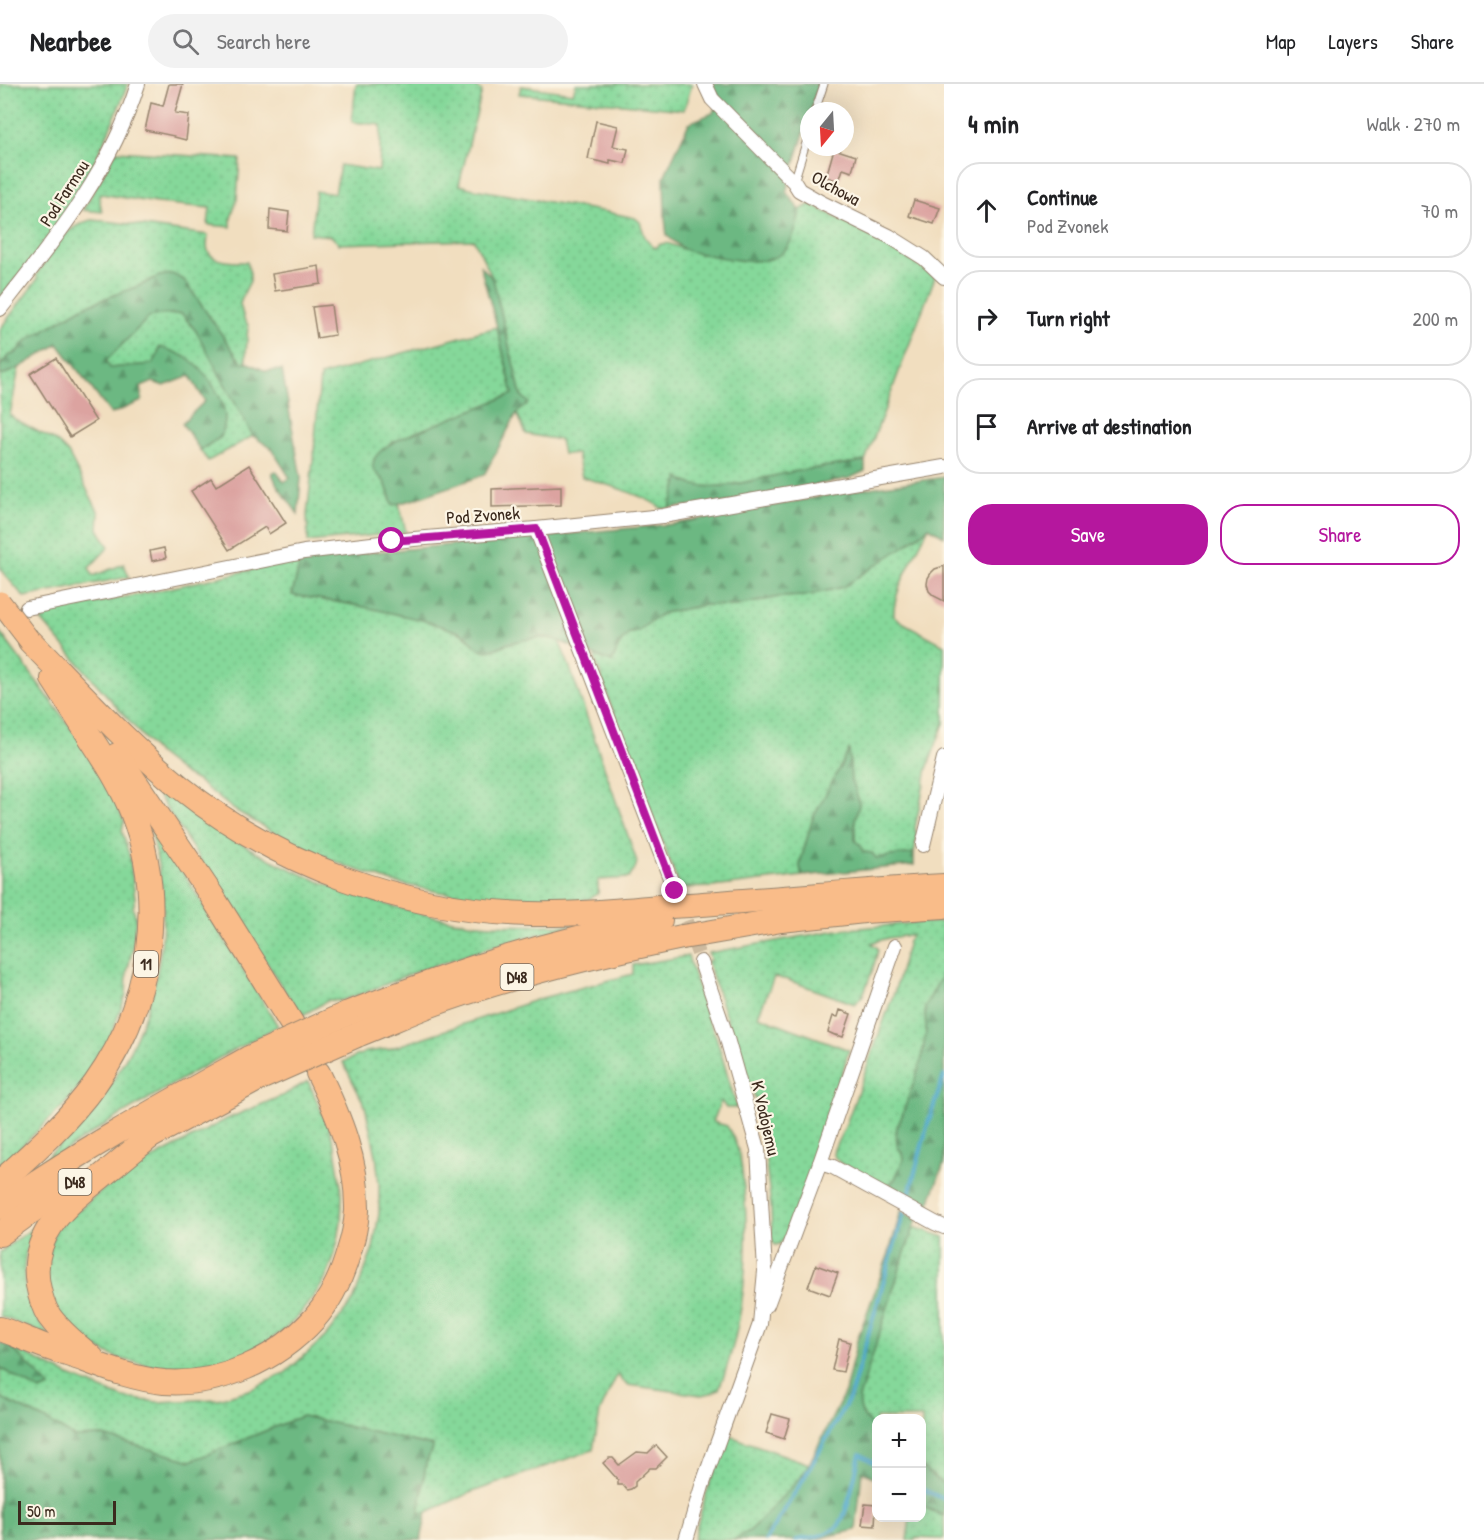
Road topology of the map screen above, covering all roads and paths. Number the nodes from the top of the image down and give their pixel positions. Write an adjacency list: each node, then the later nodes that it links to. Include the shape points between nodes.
1 (138, 84): 8 (street, Pod Farmou, via 117,137 90,188)
2 (705, 84): 6 (street, Olchowa, via 712,99)
3 (824, 84): 4 (lane)
4 (819, 102)
5 (802, 156): 6 (lane)
6 (794, 182): 7 (street, Olchowa, via 814,199 924,258)
7 (944, 277)
8 (0, 309)
9 (944, 467): 10 (street, Pod Zvonek, via 663,516)
10 (537, 529): 12 (street, Pod Zvonek, via 304,552); 18 (street)
11 (0, 602): 13 (main road, 11, bridge)
12 (27, 608)
13 (30, 641): 18 (highway, via 181,787 258,839 300,860 388,892 481,911); 21 (highway, 11, via 127,768); 26 (highway, 11, via 113,772 132,810 143,846 151,918 141,989 114,1055 72,1112)
14 (944, 758): 15 (street)
15 (922, 845)
16 (944, 886): 18 (highway, D48, via 778,899)
17 (944, 906): 18 (highway, D48, via 793,919)
18 (684, 915): 22 (highway, D48, bridge, via 567,963 496,983); 22 (highway, D48, bridge, via 562,942 419,987 346,1014)
19 (895, 946): 25 (street, K Vodojemu)
20 (701, 962): 30 (street, K Vodojemu, via 758,1149 765,1271)
21 (292, 1024)
22 (254, 1068): 24 (highway, D48); 27 (highway, D48, via 141,1117)
23 (318, 1073): 32 (highway, via 342,1127 357,1212 345,1266 314,1319 263,1360 230,1374 165,1382)
24 (152, 1135): 29 (highway, D48); 32 (highway, via 67,1205 50,1227 39,1251 37,1278 48,1314 65,1335)
25 (820, 1163): 28 (street); 30 (street, K Vodojemu)
26 (0, 1182)
27 (0, 1207)
28 (944, 1227)
29 (0, 1234)
30 (760, 1324): 33 (street, K Vodojemu)
31 (0, 1329): 32 (highway)
32 (103, 1367)
33 (686, 1540)

